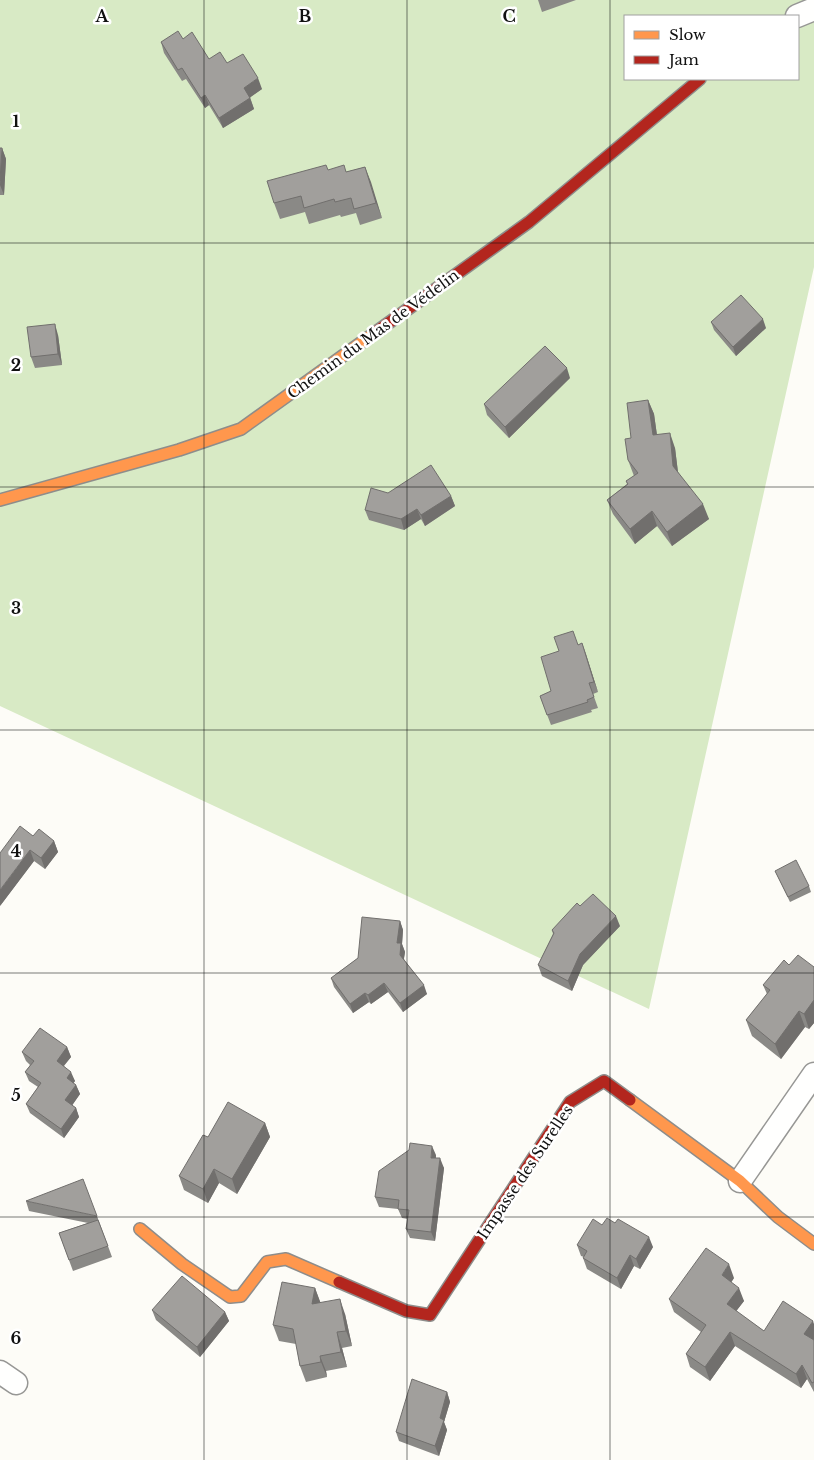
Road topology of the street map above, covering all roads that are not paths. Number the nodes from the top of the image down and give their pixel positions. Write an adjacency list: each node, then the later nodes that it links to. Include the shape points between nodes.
1 (814, 9): 2 (street)
2 (799, 15)
3 (699, 80): 4 (street, Chemin du Mas de Védelin, via 529,222 241,429 179,450)
4 (0, 500)
5 (814, 1074): 6 (street)
6 (740, 1181): 7 (street, Impasse des Surelles, via 604,1081 570,1102 430,1315 406,1311 286,1258 267,1262 241,1296 230,1297 182,1264); 8 (street, Impasse des Surelles, via 778,1217)
7 (140, 1229)
8 (814, 1244)

